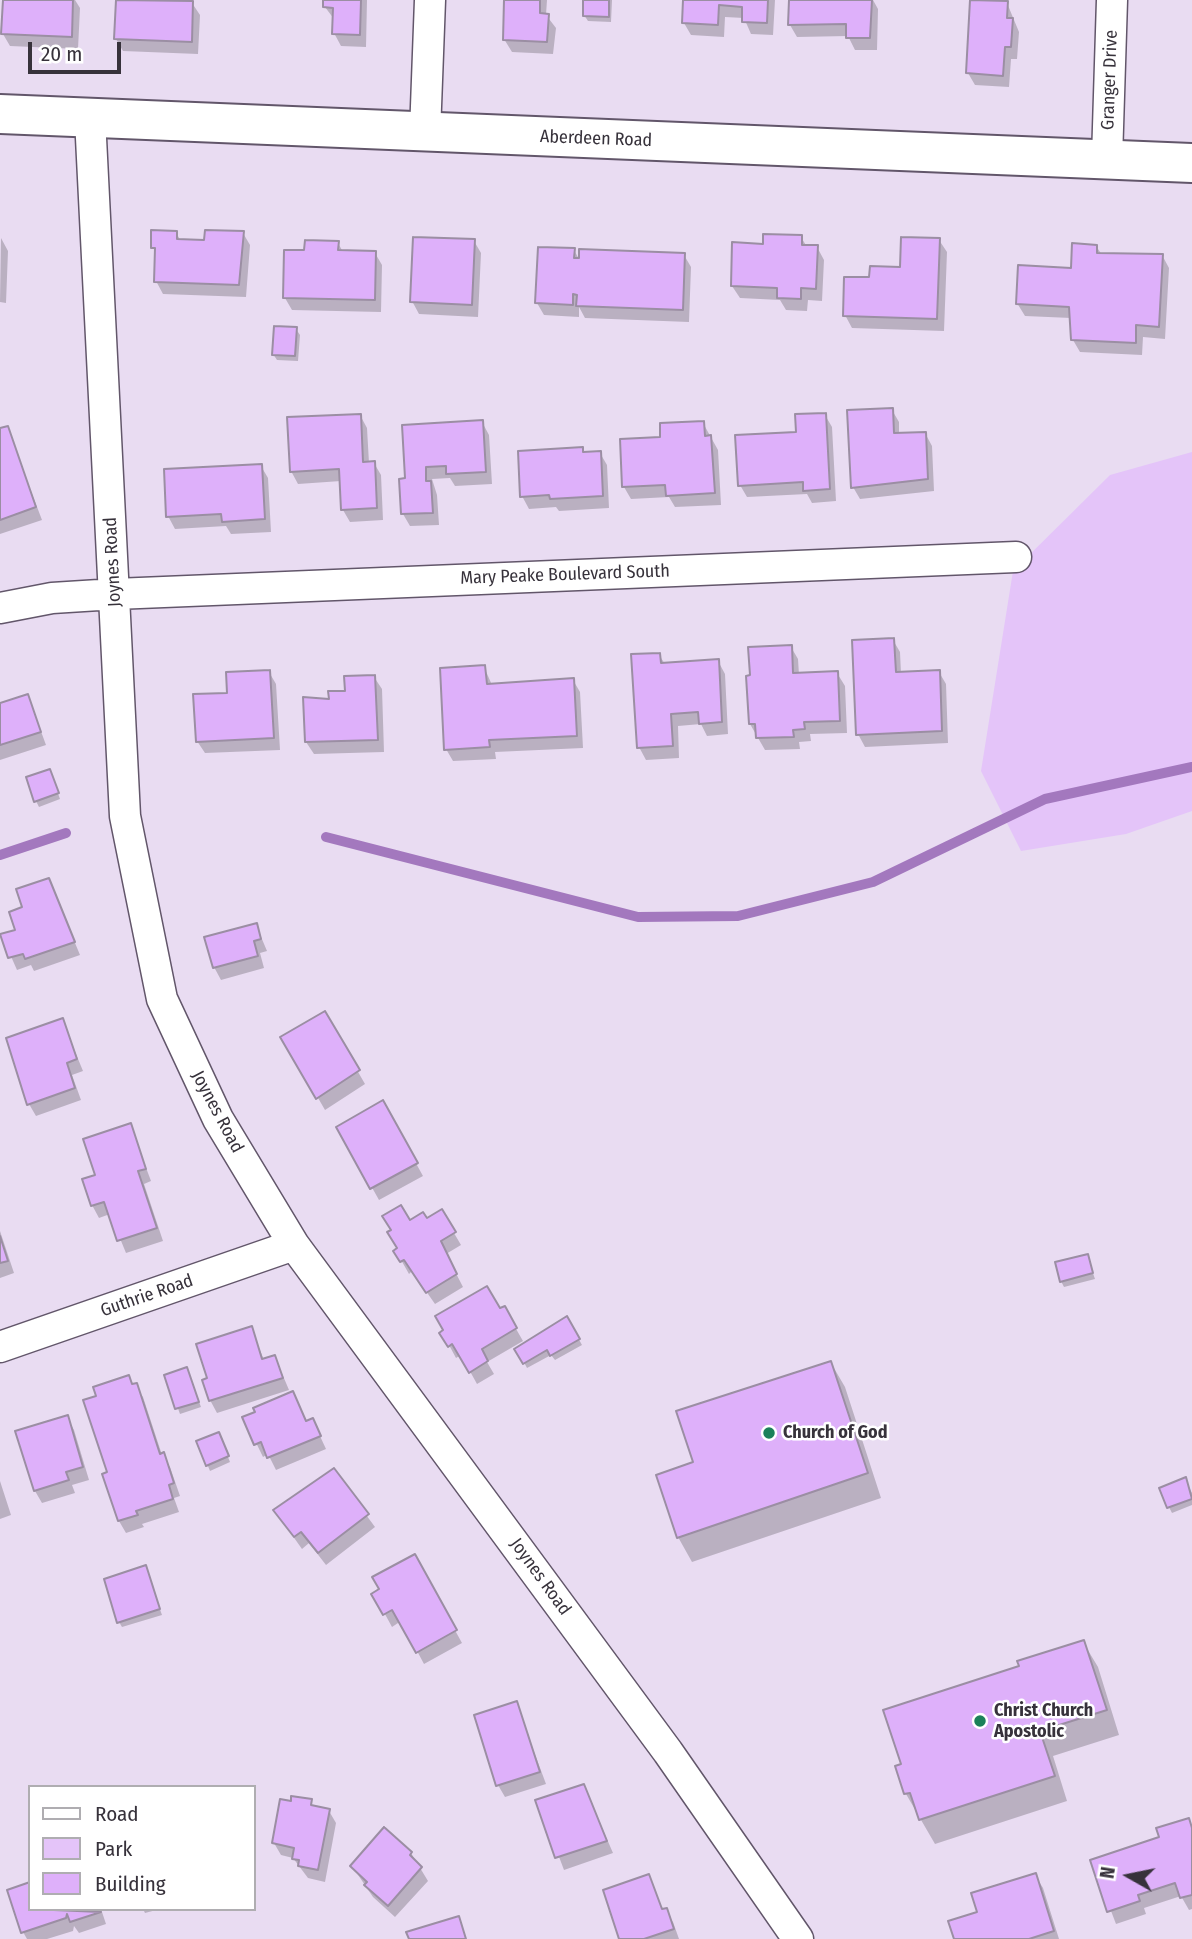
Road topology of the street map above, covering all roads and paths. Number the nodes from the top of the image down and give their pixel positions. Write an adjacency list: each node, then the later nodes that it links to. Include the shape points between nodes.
1 (430, 0): 5 (street)
2 (1112, 0): 6 (street, Granger Drive)
3 (0, 114): 4 (main road, Aberdeen Road)
4 (90, 118): 5 (main road, Aberdeen Road); 9 (street, Joynes Road)
5 (425, 133): 6 (main road, Aberdeen Road)
6 (1107, 159): 7 (main road, Aberdeen Road)
7 (1192, 163)
8 (1016, 557): 9 (street, Mary Peake Boulevard South)
9 (115, 594): 10 (street, Mary Peake Boulevard South, via 18,602); 11 (street, Joynes Road, via 125,816 162,999 218,1119)
10 (0, 608)
11 (294, 1245): 12 (street, Guthrie Road); 13 (street, Joynes Road, via 660,1741)
12 (0, 1347)
13 (798, 1939)

